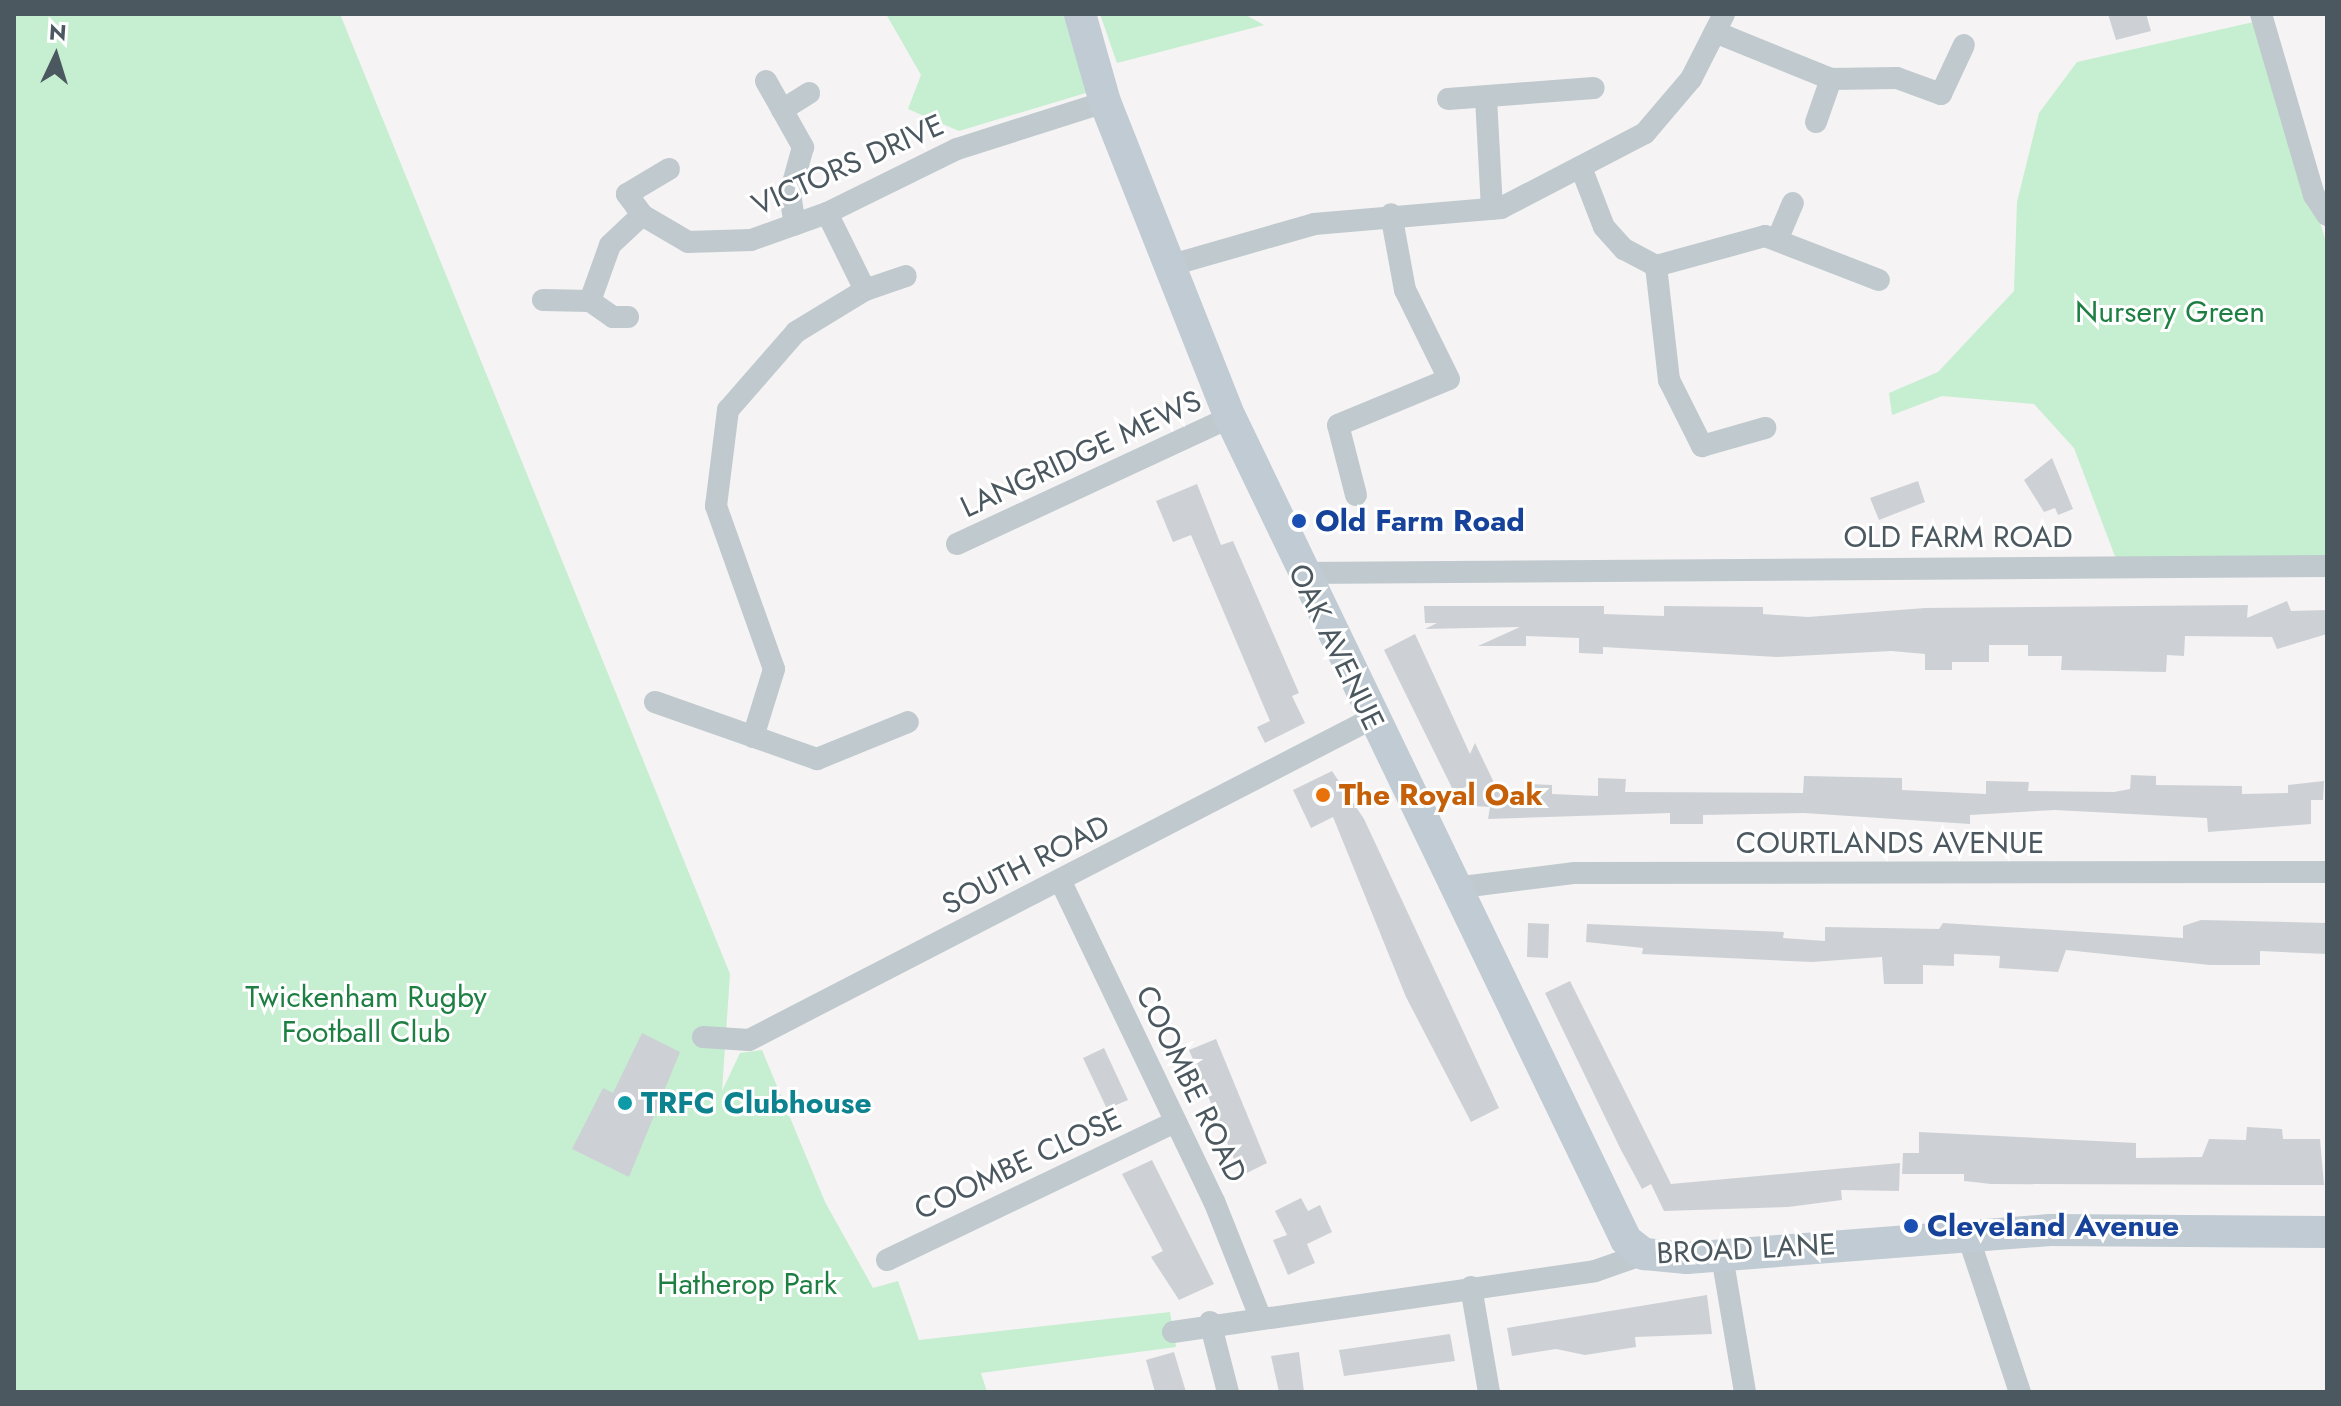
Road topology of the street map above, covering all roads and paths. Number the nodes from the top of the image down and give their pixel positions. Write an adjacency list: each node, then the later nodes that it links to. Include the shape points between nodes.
1 (1080, 14): 11 (street, OAK AVENUE)
2 (2261, 14): 21 (street, via 2312,189)
3 (1720, 23): 5 (street); 15 (street, via 1691,79 1645,133)
4 (1964, 45): 5 (street, via 1941,94 1897,78)
5 (1831, 79): 13 (street)
6 (766, 81): 12 (street)
7 (1594, 88): 9 (street)
8 (809, 93): 12 (street)
9 (1486, 98): 10 (street); 17 (street)
10 (1448, 99)
11 (1105, 102): 18 (street, VICTORS DRIVE, via 957,149); 24 (street, OAK AVENUE)
12 (782, 110): 22 (street, via 803,147 790,194)
13 (1816, 122)
14 (669, 169): 20 (street, via 627,194)
15 (1582, 170): 17 (street); 25 (street, via 1604,227 1624,249)
16 (1793, 203): 23 (street)
17 (1492, 209): 19 (street)
18 (827, 213): 22 (street, VICTORS DRIVE); 28 (street)
19 (1391, 214): 24 (street, via 1256,236); 34 (street, via 1405,290 1449,379 1338,425)
20 (642, 215): 22 (street, VICTORS DRIVE, via 688,242 751,240); 30 (street, via 610,245)
21 (2327, 215)
22 (795, 225)
23 (1778, 238): 25 (street, via 1753,236); 27 (street)
24 (1168, 266): 32 (street, OAK AVENUE)
25 (1656, 266): 33 (street, via 1669,380 1702,446)
26 (906, 276): 28 (street)
27 (1879, 280)
28 (865, 290): 41 (street, via 774,351 728,410 716,506 774,669)
29 (543, 300): 30 (street)
30 (590, 301): 31 (street, via 613,317)
31 (628, 317)
32 (1230, 417): 35 (street, LANGRIDGE MEWS); 37 (street, OAK AVENUE)
33 (1765, 428)
34 (1356, 495)
35 (957, 544)
36 (2327, 566): 37 (street, OLD FARM ROAD)
37 (1300, 573): 39 (street, OAK AVENUE)
38 (655, 702): 41 (street)
39 (1371, 719): 43 (street, SOUTH ROAD); 44 (street, OAK AVENUE)
40 (908, 722): 41 (street, via 817,759)
41 (753, 737)
42 (2327, 872): 44 (street, COURTLANDS AVENUE, via 1575,873)
43 (1061, 882): 45 (street, SOUTH ROAD, via 749,1040); 46 (street, COOMBE ROAD)
44 (1454, 888): 49 (street, OAK AVENUE, via 1614,1223)
45 (703, 1037)
46 (1175, 1122): 51 (street, COOMBE CLOSE); 53 (street, COOMBE ROAD)
47 (2327, 1232): 48 (street, BROAD LANE)
48 (1967, 1233): 50 (street, BROAD LANE); 59 (street)
49 (1644, 1254): 50 (street, BROAD LANE); 52 (street, BROAD LANE, via 1595,1271)
50 (1722, 1256): 58 (street)
51 (887, 1260)
52 (1471, 1287): 53 (street, BROAD LANE); 57 (street)
53 (1259, 1314): 54 (street, BROAD LANE)
54 (1210, 1322): 55 (street, BROAD LANE); 56 (street)
55 (1173, 1332)
56 (1228, 1392)
57 (1489, 1392)
58 (1745, 1392)
59 (2020, 1392)

